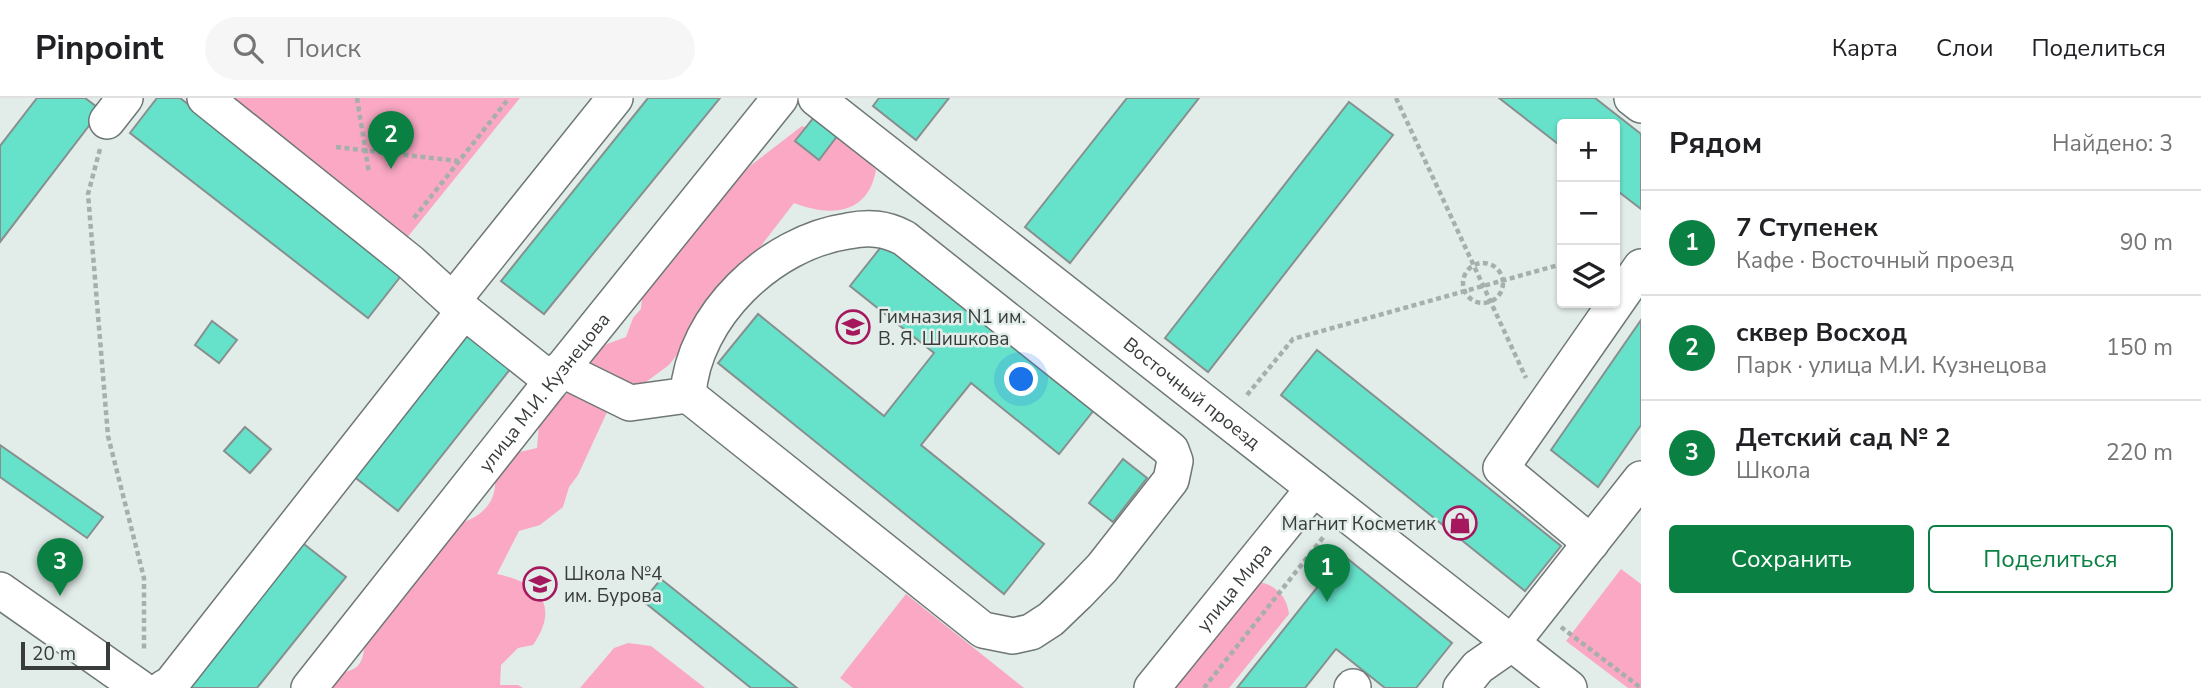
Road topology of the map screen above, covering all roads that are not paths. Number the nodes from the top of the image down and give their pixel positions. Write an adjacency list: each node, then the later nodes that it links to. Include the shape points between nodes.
1 (205, 98): 8 (street)
2 (615, 98): 8 (street)
3 (780, 98): 9 (street, улица М.И. Кузнецова)
4 (816, 98): 12 (street, Восточный проезд)
5 (1632, 98): 6 (street)
6 (1641, 105)
7 (1641, 267): 13 (street, via 1501,468)
8 (459, 306): 9 (street); 17 (street)
9 (556, 375): 10 (street, via 630,403); 18 (street, улица М.И. Кузнецова)
10 (688, 395): 10 (street, via 983,630 1013,636 1031,632 1051,619 1102,568 1171,480 1175,461 1171,450 889,230 833,233 761,267 703,341 689,371)
11 (1641, 479): 13 (street)
12 (1314, 488): 15 (street, Восточный проезд); 19 (street, улица Мира)
13 (1591, 543): 15 (street, via 1538,610)
14 (0, 590): 16 (street)
15 (1499, 634): 20 (street); 21 (street, Восточный проезд)
16 (142, 674)
17 (164, 688)
18 (309, 688)
19 (1152, 688)
20 (1461, 688)
21 (1569, 688)

